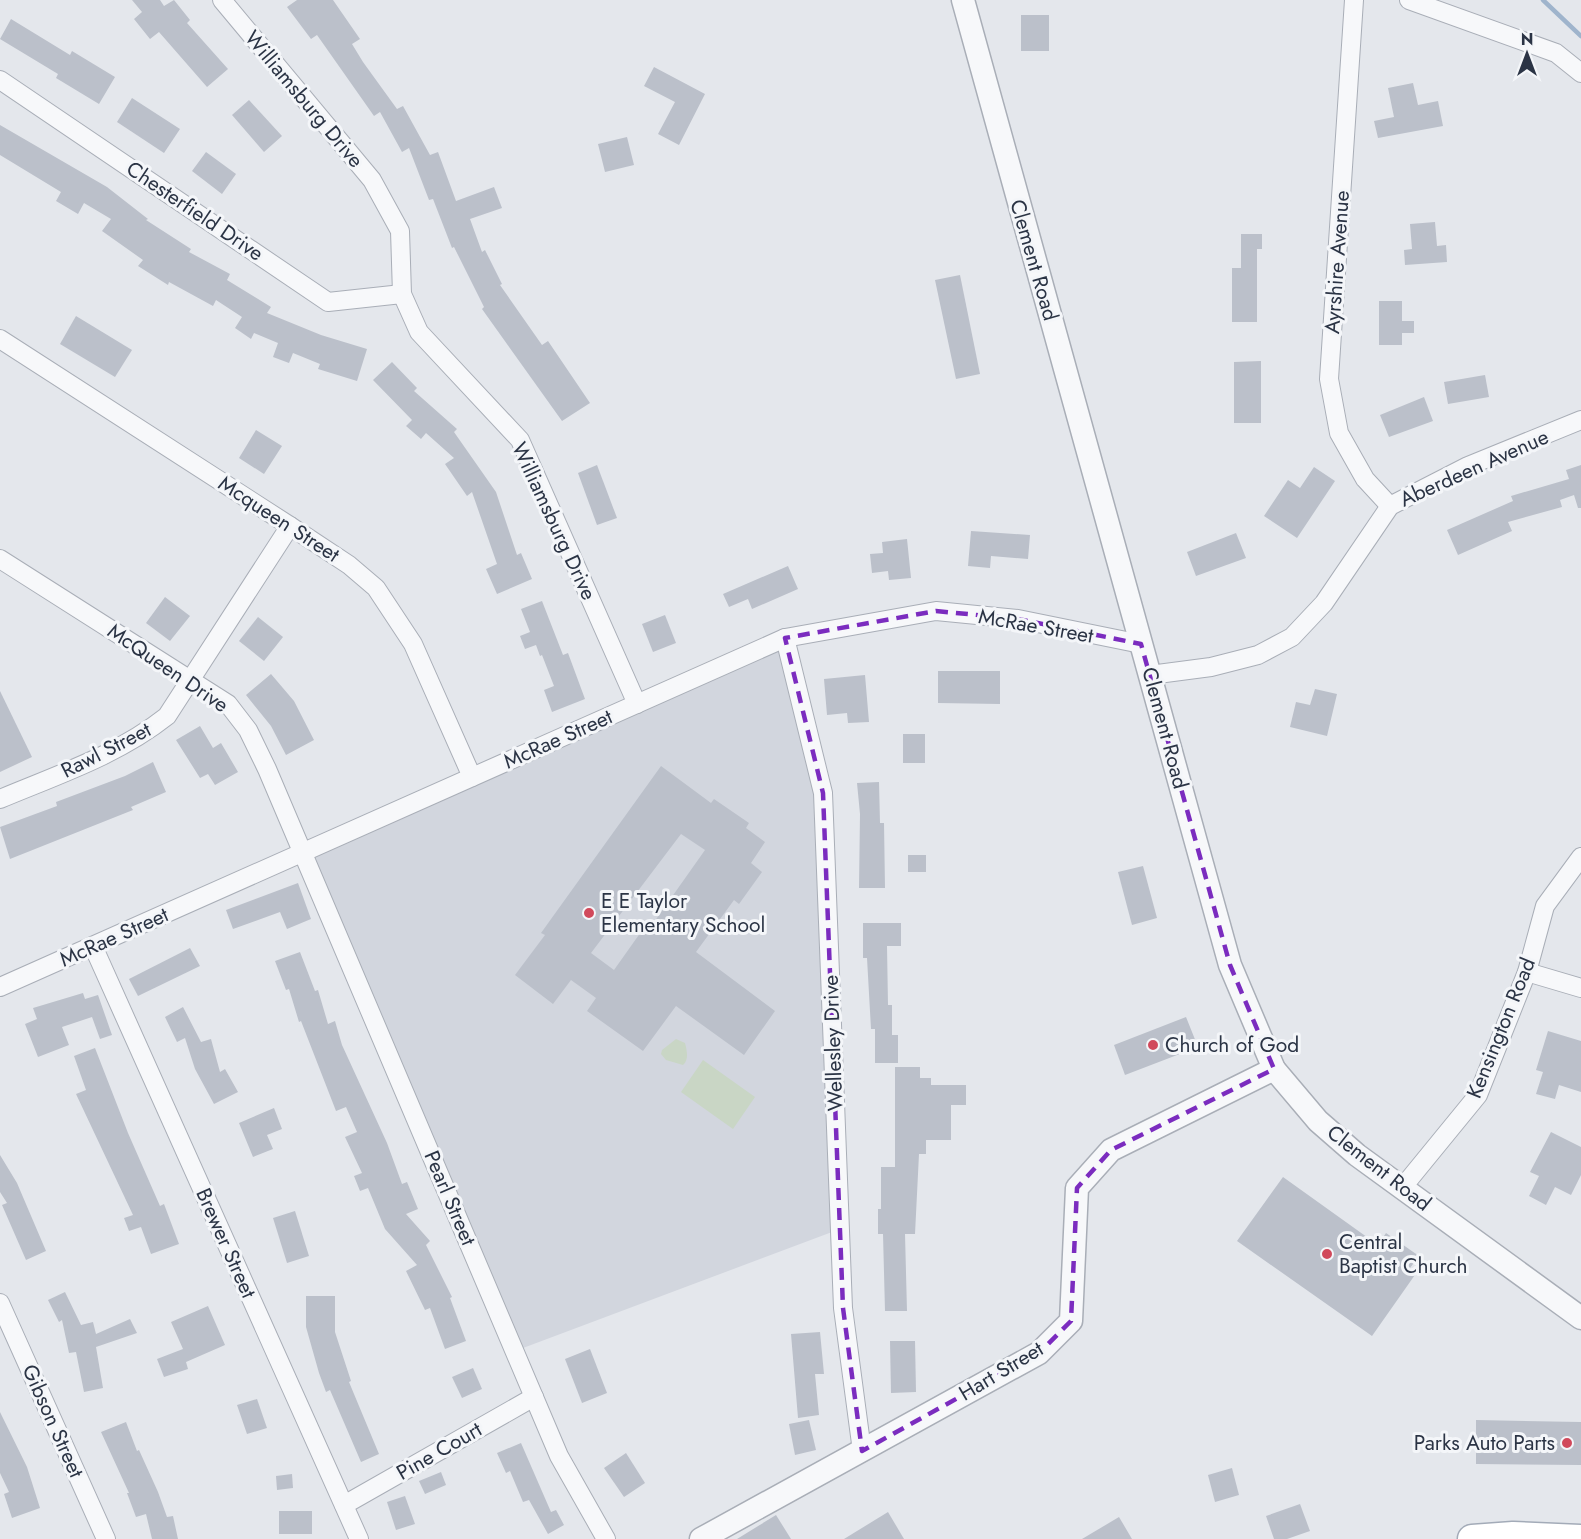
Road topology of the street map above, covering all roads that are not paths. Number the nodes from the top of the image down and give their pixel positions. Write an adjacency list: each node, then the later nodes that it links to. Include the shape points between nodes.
1 (222, 0): 7 (street, Williamsburg Drive, via 372,180 399,231)
2 (963, 0): 14 (street, Clement Road)
3 (1354, 0): 10 (street, Ayrshire Avenue, via 1329,379 1339,433 1365,479)
4 (1409, 0): 5 (street, via 1556,53)
5 (1581, 73)
6 (0, 80): 7 (street, Chesterfield Drive, via 328,302)
7 (402, 294): 17 (street, Williamsburg Drive, via 419,332 520,440)
8 (0, 339): 11 (street, Mcqueen Street)
9 (1581, 420): 10 (street, Aberdeen Avenue, via 1468,466)
10 (1390, 506): 15 (street, Aberdeen Avenue, via 1324,603 1292,637 1258,655 1211,668)
11 (290, 526): 16 (street, Rawl Street); 18 (street, Mcqueen Street, via 376,588 413,644)
12 (0, 559): 16 (street, McQueen Drive)
13 (785, 638): 14 (street, McRae Street, via 936,611 1018,619); 17 (street, McRae Street); 31 (street, Wellesley Drive, via 823,793 843,1308)
14 (1141, 644): 15 (street, Clement Road)
15 (1150, 675): 26 (street, Clement Road, via 1230,965)
16 (189, 678): 19 (street, Rawl Street, via 166,716 142,736); 20 (street, McQueen Drive, via 228,704 248,730)
17 (637, 704): 18 (street, McRae Street)
18 (472, 777): 20 (street, McRae Street)
19 (0, 800)
20 (303, 853): 22 (street, McRae Street); 30 (street, Pearl Street)
21 (1581, 857): 23 (street, Kensington Road, via 1545,906)
22 (93, 946): 24 (street, McRae Street); 32 (street, Brewer Street)
23 (1527, 972): 25 (street); 27 (street, Kensington Road, via 1478,1095)
24 (0, 987)
25 (1581, 988)
26 (1274, 1069): 27 (street, Clement Road, via 1318,1121); 31 (street, Hart Street, via 1111,1150 1077,1188 1071,1321 1039,1353)
27 (1402, 1188): 29 (street, Clement Road)
28 (0, 1304): 33 (street, Gibson Street)
29 (1581, 1318)
30 (534, 1397): 32 (street, Pine Court); 35 (street, Pearl Street, via 559,1456)
31 (862, 1451): 36 (street, Hart Street)
32 (344, 1505): 34 (street, Brewer Street)
33 (106, 1539)
34 (359, 1539)
35 (606, 1539)
36 (701, 1539)
37 (1472, 1539): 38 (main road)
38 (1581, 1539)

